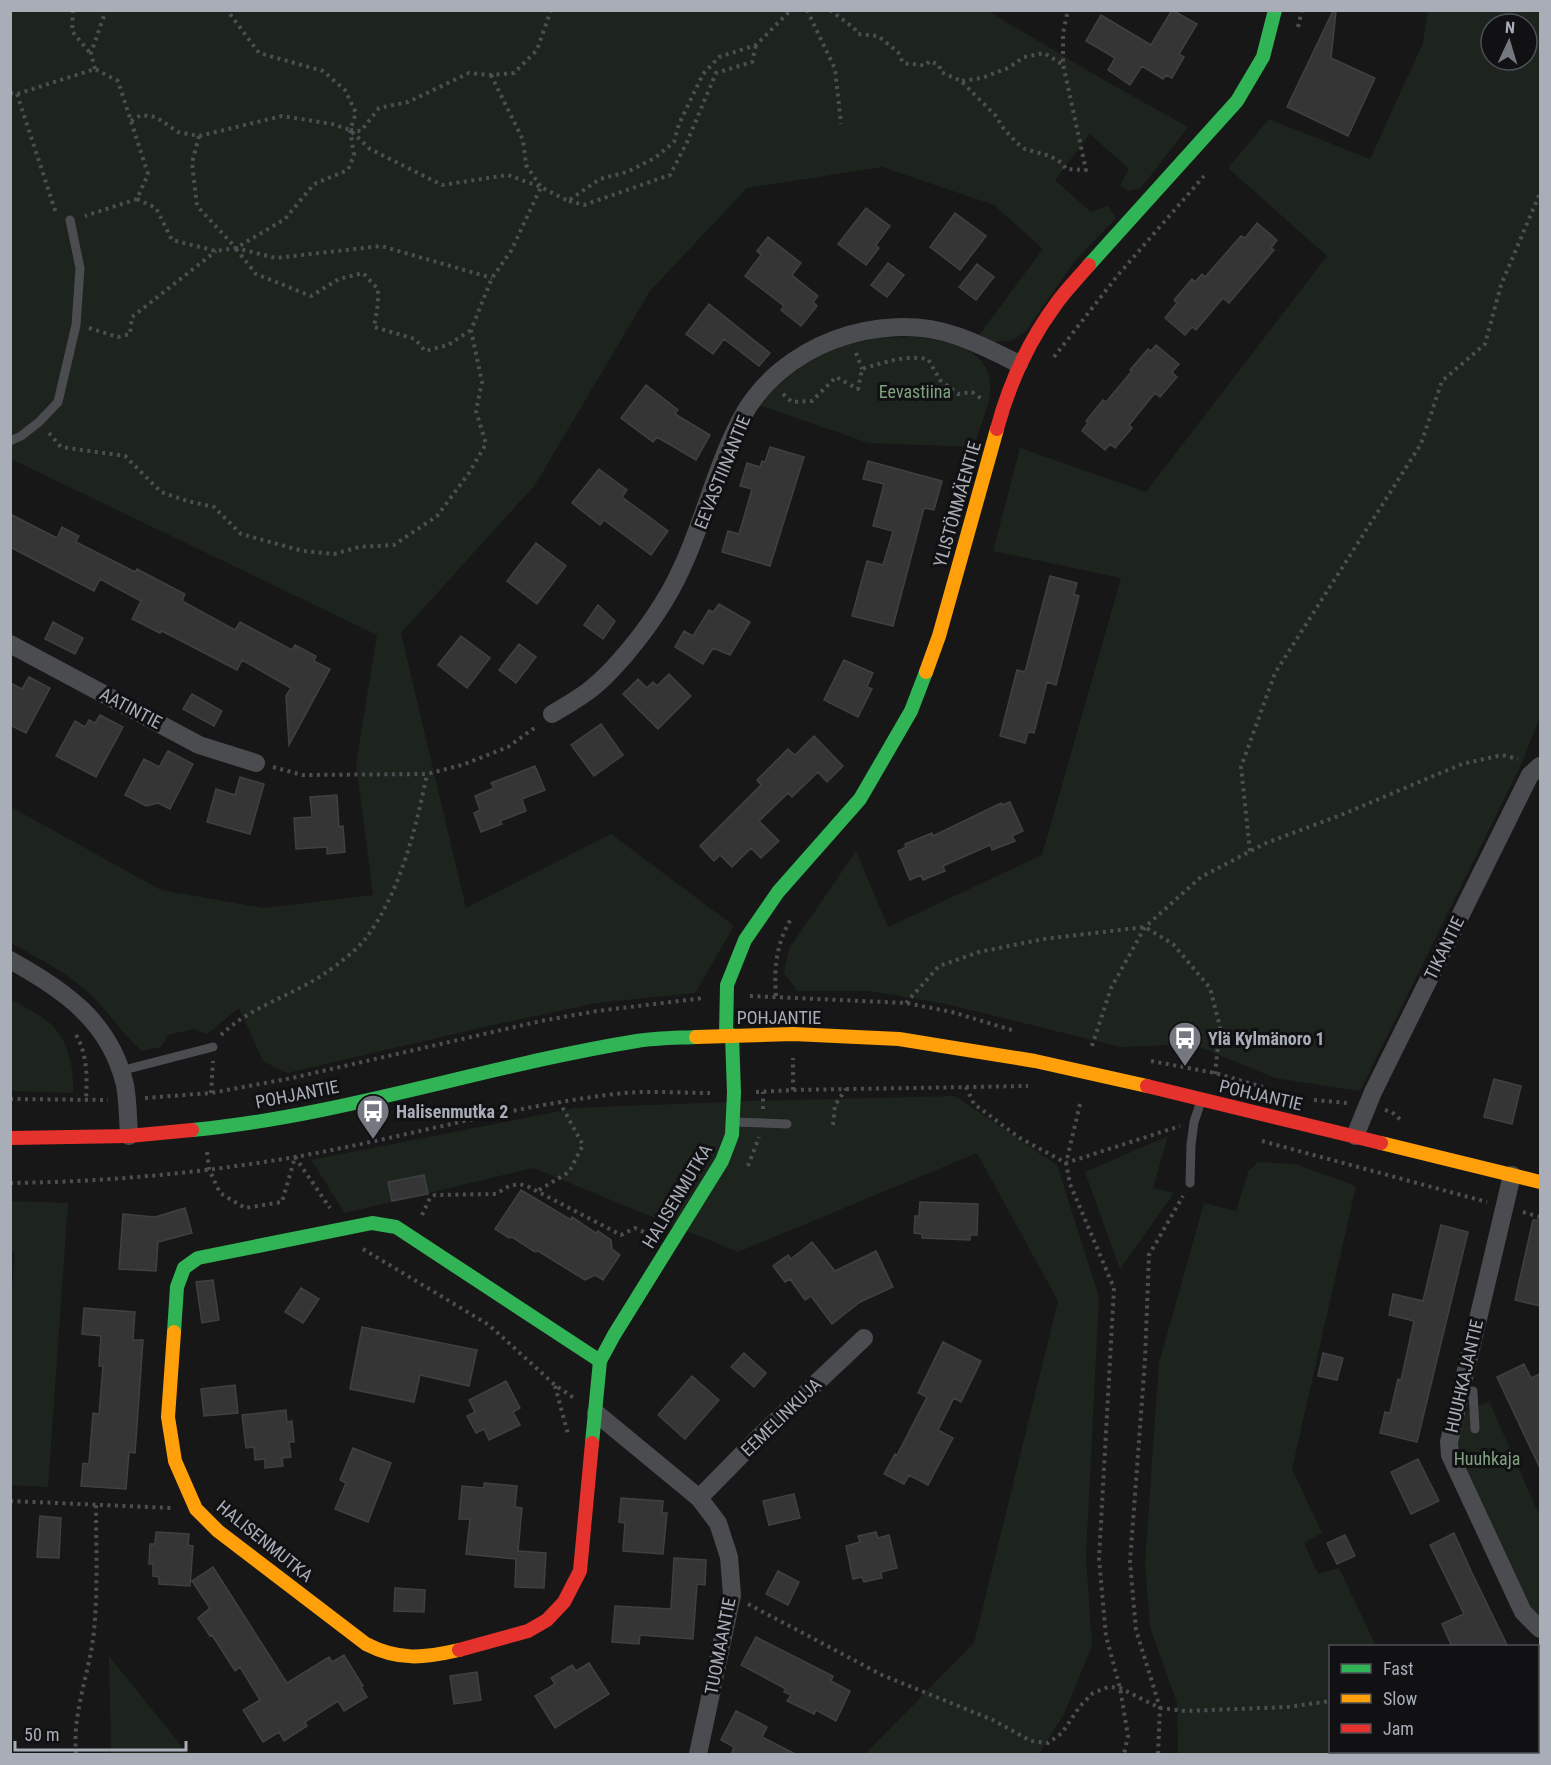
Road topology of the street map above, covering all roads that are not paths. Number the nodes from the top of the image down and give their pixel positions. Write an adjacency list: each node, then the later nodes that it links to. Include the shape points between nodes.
1 (1275, 10): 3 (street, YLISTÖNMÄENTIE, via 1263,57 1237,101 1056,304)
2 (70, 220): 4 (lane, via 80,268 76,325 58,402 39,422)
3 (1019, 364): 6 (street, EEVASTIINANTIE, via 956,335 914,327 869,330 804,352 769,382 742,417 694,542 663,603 622,657 588,691); 10 (street, YLISTÖNMÄENTIE, via 1004,402 939,636 911,711 860,799 778,892 745,939 727,986)
4 (10, 441)
5 (10, 644): 7 (street, AATINTIE, via 199,745)
6 (552, 714)
7 (256, 763)
8 (1540, 763): 17 (street, TIKANTIE, via 1530,775 1372,1092)
9 (10, 960): 12 (street, via 52,984 83,1009 106,1040)
10 (729, 1035): 13 (street, POHJANTIE, via 899,1039 1035,1061); 14 (street, HALISENMUTKA); 16 (street, POHJANTIE, via 639,1041 305,1113)
11 (213, 1047): 12 (lane)
12 (120, 1071): 16 (street)
13 (1202, 1099): 17 (street, POHJANTIE); 21 (lane, via 1194,1122)
14 (733, 1121): 15 (lane); 23 (street, HALISENMUTKA, via 722,1161)
15 (786, 1124)
16 (129, 1136): 18 (street, POHJANTIE)
17 (1355, 1136): 19 (street, POHJANTIE)
18 (10, 1138)
19 (1512, 1175): 20 (street, POHJANTIE); 28 (street, HUUHKAJANTIE, via 1449,1442 1450,1455 1523,1612)
20 (1540, 1182)
21 (1190, 1183)
22 (864, 1338): 27 (street, EEMELINKUJA)
23 (600, 1361): 25 (street, HALISENMUTKA); 25 (street, HALISENMUTKA, via 396,1227 385,1224 198,1258 184,1268 177,1287 168,1417 175,1461 196,1509 218,1531 366,1644 382,1652 402,1658 434,1655 507,1639 541,1625 568,1600 580,1571)
24 (1473, 1391): 26 (lane)
25 (596, 1413): 27 (street, TUOMAANTIE)
26 (1475, 1429)
27 (699, 1498): 29 (street, TUOMAANTIE, via 718,1523 729,1557 732,1594)
28 (1540, 1629)
29 (698, 1755)

